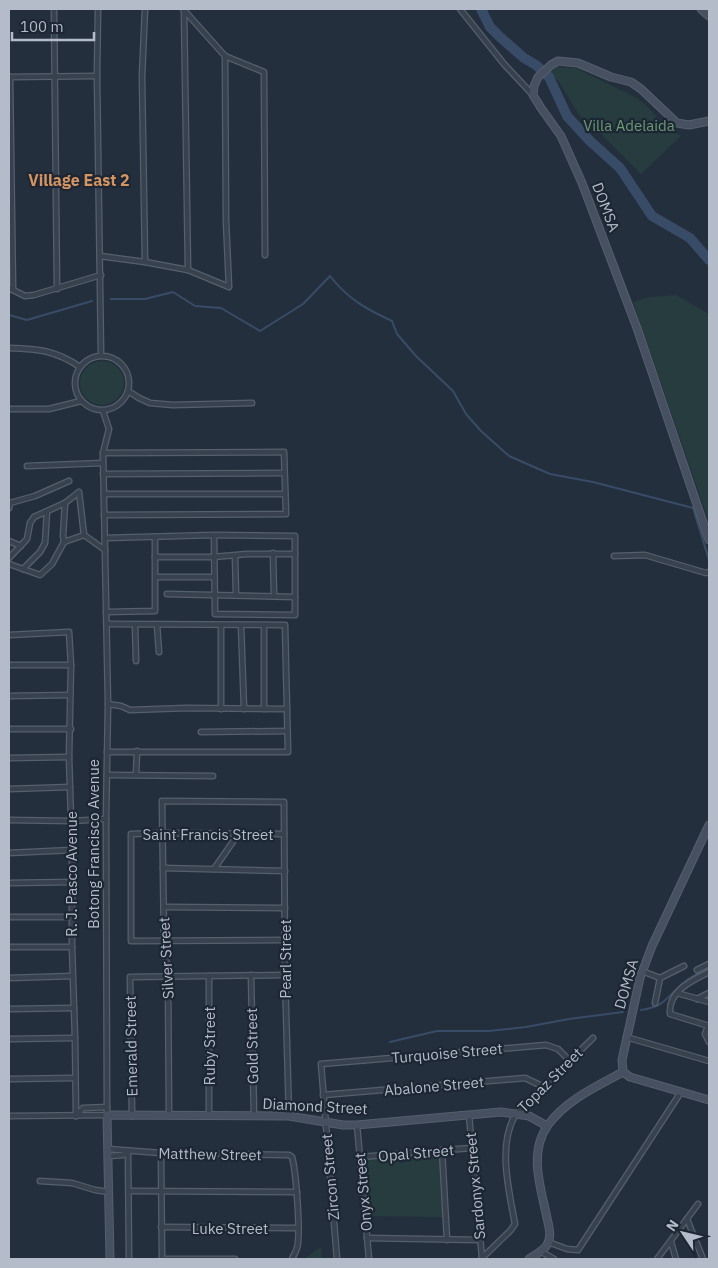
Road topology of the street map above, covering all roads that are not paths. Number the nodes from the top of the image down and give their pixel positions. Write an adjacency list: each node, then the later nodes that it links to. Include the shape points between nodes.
1 (54, 9): 10 (street)
2 (98, 9): 11 (street)
3 (145, 9): 16 (street, via 142,76)
4 (184, 9): 8 (street); 17 (street)
5 (460, 9): 12 (street)
6 (702, 9): 7 (main road)
7 (709, 16)
8 (225, 56): 14 (street, via 264,72); 17 (street, via 229,287)
9 (9, 76): 10 (street); 19 (street)
10 (54, 76): 11 (street); 20 (street)
11 (97, 76): 15 (street)
12 (533, 94): 13 (main road, via 538,77 547,68 558,61 578,63 636,85 677,122 689,125); 45 (main road, DOMSA, via 572,159 637,328)
13 (709, 121)
14 (265, 255)
15 (100, 256): 16 (street); 18 (street)
16 (145, 262): 17 (street)
17 (188, 270)
18 (101, 275): 20 (street); 22 (street)
19 (11, 289): 20 (street, via 25,296)
20 (57, 289)
21 (9, 348): 23 (street, via 48,351)
22 (101, 355): 23 (street); 24 (street, via 112,357 123,365 129,377)
23 (80, 367): 25 (street, via 75,389)
24 (128, 391): 26 (street, via 150,403); 28 (street, via 121,403)
25 (81, 401): 27 (street, via 49,409); 28 (street, via 92,409)
26 (252, 402)
27 (9, 409)
28 (103, 411): 29 (street, Botong Francisco Avenue, via 109,429)
29 (103, 453): 30 (street, Botong Francisco Avenue); 32 (street, via 284,452)
30 (103, 463): 31 (street); 33 (street, Botong Francisco Avenue)
31 (27, 466)
32 (284, 473): 33 (street); 36 (street)
33 (103, 474): 35 (street, Botong Francisco Avenue)
34 (69, 481): 38 (street, via 10,503)
35 (104, 494): 36 (street); 40 (street, Botong Francisco Avenue)
36 (285, 494): 40 (street, via 286,514)
37 (65, 503): 39 (street); 41 (street, via 79,492); 47 (street)
38 (9, 508)
39 (47, 512): 48 (street, via 34,517 27,539); 58 (street, via 44,543 40,552)
40 (104, 515): 44 (street, Botong Francisco Avenue)
41 (84, 535): 47 (street); 49 (street)
42 (214, 535): 43 (street); 51 (street, via 295,536); 55 (street)
43 (155, 537): 44 (street); 54 (street)
44 (105, 538): 49 (street, Botong Francisco Avenue)
45 (709, 540)
46 (9, 541): 48 (street)
47 (64, 542): 58 (street, via 52,564 40,575)
48 (21, 546): 56 (street)
49 (105, 550): 67 (street, Botong Francisco Avenue)
50 (273, 553): 51 (street); 52 (street); 65 (street)
51 (295, 554): 66 (street)
52 (235, 556): 55 (street); 64 (street)
53 (614, 556): 59 (street, via 645,554)
54 (155, 557): 55 (street); 60 (street)
55 (214, 557): 61 (street)
56 (9, 558)
57 (9, 564): 58 (street)
58 (23, 569)
59 (709, 572)
60 (156, 577): 61 (street); 67 (street, via 155,611)
61 (214, 577): 63 (street)
62 (167, 594): 63 (street)
63 (214, 595): 64 (street); 66 (street, via 215,614 295,614)
64 (236, 595): 65 (street)
65 (274, 596): 66 (street)
66 (295, 597)
67 (106, 612): 68 (street, Botong Francisco Avenue)
68 (107, 624): 69 (street); 81 (street, Botong Francisco Avenue)
69 (134, 624): 70 (street); 76 (street)
70 (157, 625): 71 (street); 75 (street)
71 (221, 625): 72 (street); 82 (street)
72 (241, 625): 73 (street); 83 (street)
73 (264, 625): 84 (street); 85 (street, via 285,625)
74 (9, 635): 78 (street, R. J. Pasco Avenue, via 69,632)
75 (159, 652)
76 (136, 661)
77 (9, 665): 78 (street)
78 (71, 665): 79 (street, R. J. Pasco Avenue)
79 (70, 695): 80 (street); 87 (street, R. J. Pasco Avenue)
80 (9, 696)
81 (108, 704): 82 (street, via 130,710); 91 (street, Botong Francisco Avenue)
82 (222, 709): 83 (street)
83 (244, 709): 84 (street)
84 (264, 709): 85 (street)
85 (287, 709): 88 (street)
86 (9, 729): 87 (street)
87 (70, 729): 92 (street, R. J. Pasco Avenue)
88 (287, 731): 89 (street); 90 (street, via 288,752)
89 (201, 732)
90 (137, 751): 91 (street); 95 (street)
91 (107, 752): 94 (street, Botong Francisco Avenue)
92 (69, 757): 93 (street); 97 (street, R. J. Pasco Avenue)
93 (9, 758)
94 (107, 775): 95 (street); 100 (street, Botong Francisco Avenue)
95 (136, 775): 96 (street)
96 (213, 776)
97 (70, 787): 98 (street); 102 (street, R. J. Pasco Avenue)
98 (9, 789)
99 (162, 801): 104 (street, Silver Street); 106 (street, Pearl Street, via 284,802)
100 (106, 819): 102 (street); 157 (street, Botong Francisco Avenue)
101 (9, 820): 102 (street)
102 (72, 821): 107 (street, R. J. Pasco Avenue)
103 (709, 825): 125 (main road, DOMSA)
104 (163, 833): 105 (street, Saint Francis Street); 109 (street, Silver Street); 119 (street, Saint Francis Street, via 131,834 131,941)
105 (239, 833): 106 (street, Saint Francis Street); 110 (street)
106 (284, 834): 111 (street, Pearl Street)
107 (72, 850): 108 (street); 112 (street, R. J. Pasco Avenue)
108 (9, 853)
109 (163, 868): 110 (street); 114 (street, Silver Street)
110 (214, 869): 111 (street)
111 (285, 871): 115 (street, Pearl Street)
112 (72, 882): 113 (street); 117 (street, R. J. Pasco Avenue)
113 (9, 883)
114 (164, 907): 115 (street); 119 (street, Silver Street)
115 (285, 908): 118 (street, Pearl Street)
116 (9, 917): 117 (street)
117 (71, 917): 120 (street, R. J. Pasco Avenue)
118 (285, 940): 119 (street); 128 (street, Pearl Street)
119 (164, 941): 130 (street, Silver Street)
120 (72, 947): 121 (street); 129 (street, R. J. Pasco Avenue)
121 (9, 948)
122 (709, 964): 124 (street)
123 (684, 966): 133 (street)
124 (697, 970)
125 (642, 971): 133 (street); 142 (main road, DOMSA)
126 (709, 972): 134 (street, via 684,985)
127 (251, 975): 128 (street); 131 (street); 165 (street, Gold Street)
128 (285, 975): 166 (street, Pearl Street)
129 (72, 976): 132 (street); 139 (street, R. J. Pasco Avenue)
130 (168, 976): 131 (street); 162 (street, Emerald Street, via 130,977); 163 (street, Silver Street)
131 (209, 976): 164 (street, Ruby Street)
132 (9, 978)
133 (660, 978): 138 (street)
134 (677, 993): 136 (street); 141 (street, via 669,1004 670,1014)
135 (709, 993): 136 (street)
136 (697, 999): 137 (street)
137 (709, 1002)
138 (655, 1003)
139 (74, 1008): 140 (street); 143 (street, R. J. Pasco Avenue)
140 (9, 1009)
141 (708, 1026): 146 (street, via 705,1034)
142 (626, 1037): 148 (street); 150 (main road, DOMSA)
143 (76, 1038): 145 (street); 151 (street, R. J. Pasco Avenue)
144 (593, 1038): 147 (street, Topaz Street)
145 (9, 1039)
146 (709, 1042)
147 (569, 1060): 149 (street, Turquoise Street, via 558,1049 546,1045); 153 (street, Topaz Street)
148 (709, 1061)
149 (321, 1064): 155 (street, Zircon Street)
150 (623, 1072): 154 (main road, via 630,1078); 169 (main road, via 582,1095)
151 (75, 1078): 152 (street); 161 (street, R. J. Pasco Avenue)
152 (9, 1079)
153 (542, 1086): 155 (street, Abalone Street, via 525,1078); 158 (street, Topaz Street)
154 (681, 1092): 156 (main road); 188 (street, via 578,1250 567,1250)
155 (323, 1095): 167 (street, Zircon Street)
156 (709, 1100)
157 (107, 1111): 161 (street); 161 (street, via 83,1108); 162 (main road, Diamond Street); 172 (main road, Botong Francisco Avenue)
158 (516, 1114): 159 (main road, Diamond Street); 169 (main road, Diamond Street, via 529,1116); 198 (street, Topaz Street, via 509,1124 506,1158 515,1224)
159 (469, 1115): 168 (main road, Diamond Street); 170 (street, Sardonyx Street)
160 (9, 1116): 161 (street)
161 (76, 1116)
162 (132, 1116): 163 (main road, Diamond Street)
163 (169, 1116): 164 (main road, Diamond Street)
164 (210, 1116): 165 (main road, Diamond Street)
165 (254, 1116): 166 (main road, Diamond Street)
166 (289, 1116): 167 (main road, Diamond Street)
167 (325, 1122): 168 (main road, Diamond Street); 196 (street, Zircon Street)
168 (357, 1125): 175 (street, Onyx Street)
169 (547, 1126): 188 (main road, via 537,1157 537,1171 550,1232)
170 (472, 1148): 171 (street, Opal Street); 187 (street, Sardonyx Street)
171 (442, 1150): 175 (street, Opal Street); 186 (street)
172 (108, 1152): 173 (street, Matthew Street); 179 (main road, Botong Francisco Avenue)
173 (128, 1152): 174 (street, Matthew Street); 178 (street)
174 (162, 1154): 177 (street); 180 (street, Matthew Street, via 289,1155 292,1157)
175 (360, 1157): 185 (street, Onyx Street)
176 (40, 1181): 179 (street, via 72,1183)
177 (161, 1190): 178 (street); 180 (street); 183 (street)
178 (128, 1191): 192 (street)
179 (110, 1192): 191 (main road, Botong Francisco Avenue)
180 (297, 1192): 184 (street)
181 (698, 1204): 182 (street)
182 (687, 1219): 189 (street); 203 (street)
183 (161, 1227): 184 (street, Luke Street); 193 (street)
184 (298, 1228): 195 (street, via 298,1247)
185 (368, 1238): 186 (street); 197 (street, Onyx Street)
186 (447, 1240): 187 (street)
187 (480, 1240): 198 (street, Sardonyx Street)
188 (548, 1242): 190 (main road)
189 (670, 1242): 201 (street); 202 (street)
190 (540, 1251): 199 (main road); 200 (street)
191 (110, 1259)
192 (129, 1259)
193 (162, 1259): 194 (street)
194 (235, 1259)
195 (292, 1259)
196 (337, 1259)
197 (369, 1259)
198 (481, 1259)
199 (529, 1259)
200 (554, 1259)
201 (657, 1259)
202 (676, 1259)
203 (703, 1259)

